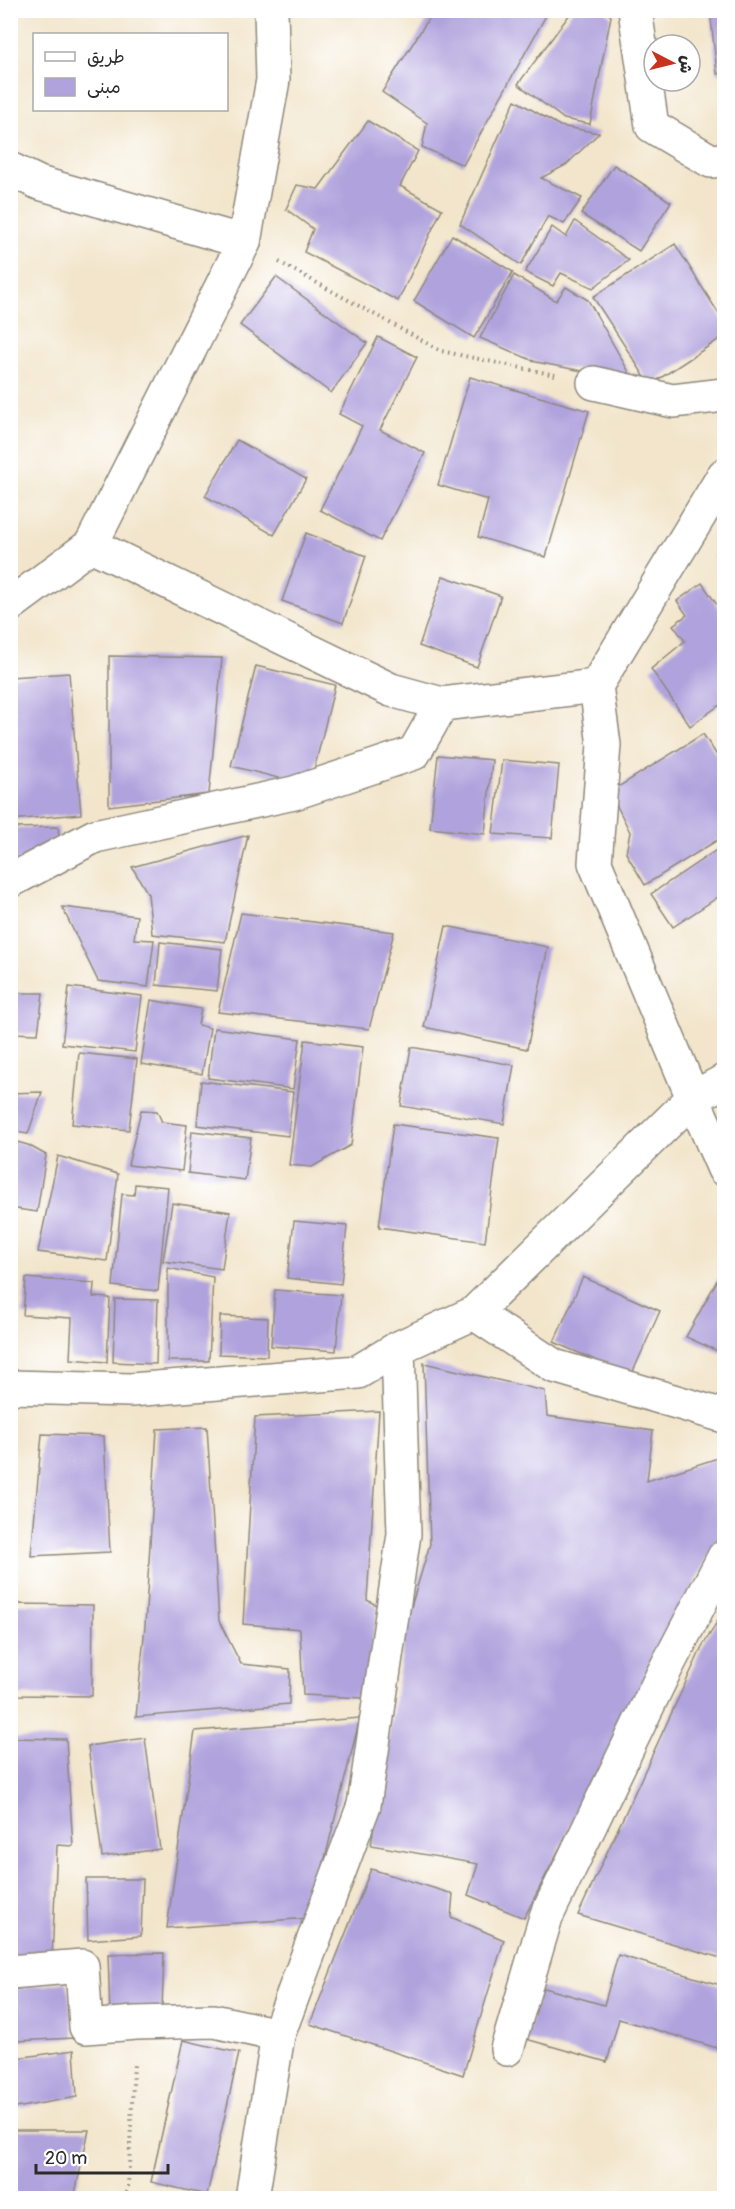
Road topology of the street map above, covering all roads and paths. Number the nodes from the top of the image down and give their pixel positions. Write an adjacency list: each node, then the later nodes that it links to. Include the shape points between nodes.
1 (271, 10): 5 (street, via 273,80)
2 (635, 10): 3 (street, via 652,126 711,162)
3 (724, 160)
4 (10, 169): 5 (street, via 39,183)
5 (244, 242): 6 (path, via 441,351); 9 (street)
6 (594, 383): 7 (street, via 673,401)
7 (724, 395)
8 (724, 475): 11 (street)
9 (91, 545): 10 (street); 12 (street, via 391,690)
10 (10, 605)
11 (596, 686): 12 (street); 15 (street, via 604,745 594,863)
12 (442, 704): 13 (street, via 414,753 294,793 95,836)
13 (10, 881)
14 (724, 1081): 15 (street)
15 (693, 1098): 16 (street); 17 (street)
16 (724, 1169)
17 (474, 1313): 18 (street); 20 (street, via 554,1366)
18 (398, 1348): 19 (street, via 358,1372 131,1390); 24 (street, via 404,1534 364,1805)
19 (10, 1387)
20 (724, 1416)
21 (724, 1557): 25 (street, via 546,1917)
22 (10, 1972): 23 (street, via 82,1966 86,2027)
23 (136, 2023): 24 (street, via 214,2021); 26 (path, via 128,2186)
24 (278, 2035): 27 (street)
25 (507, 2049)
26 (124, 2199)
27 (252, 2199)

